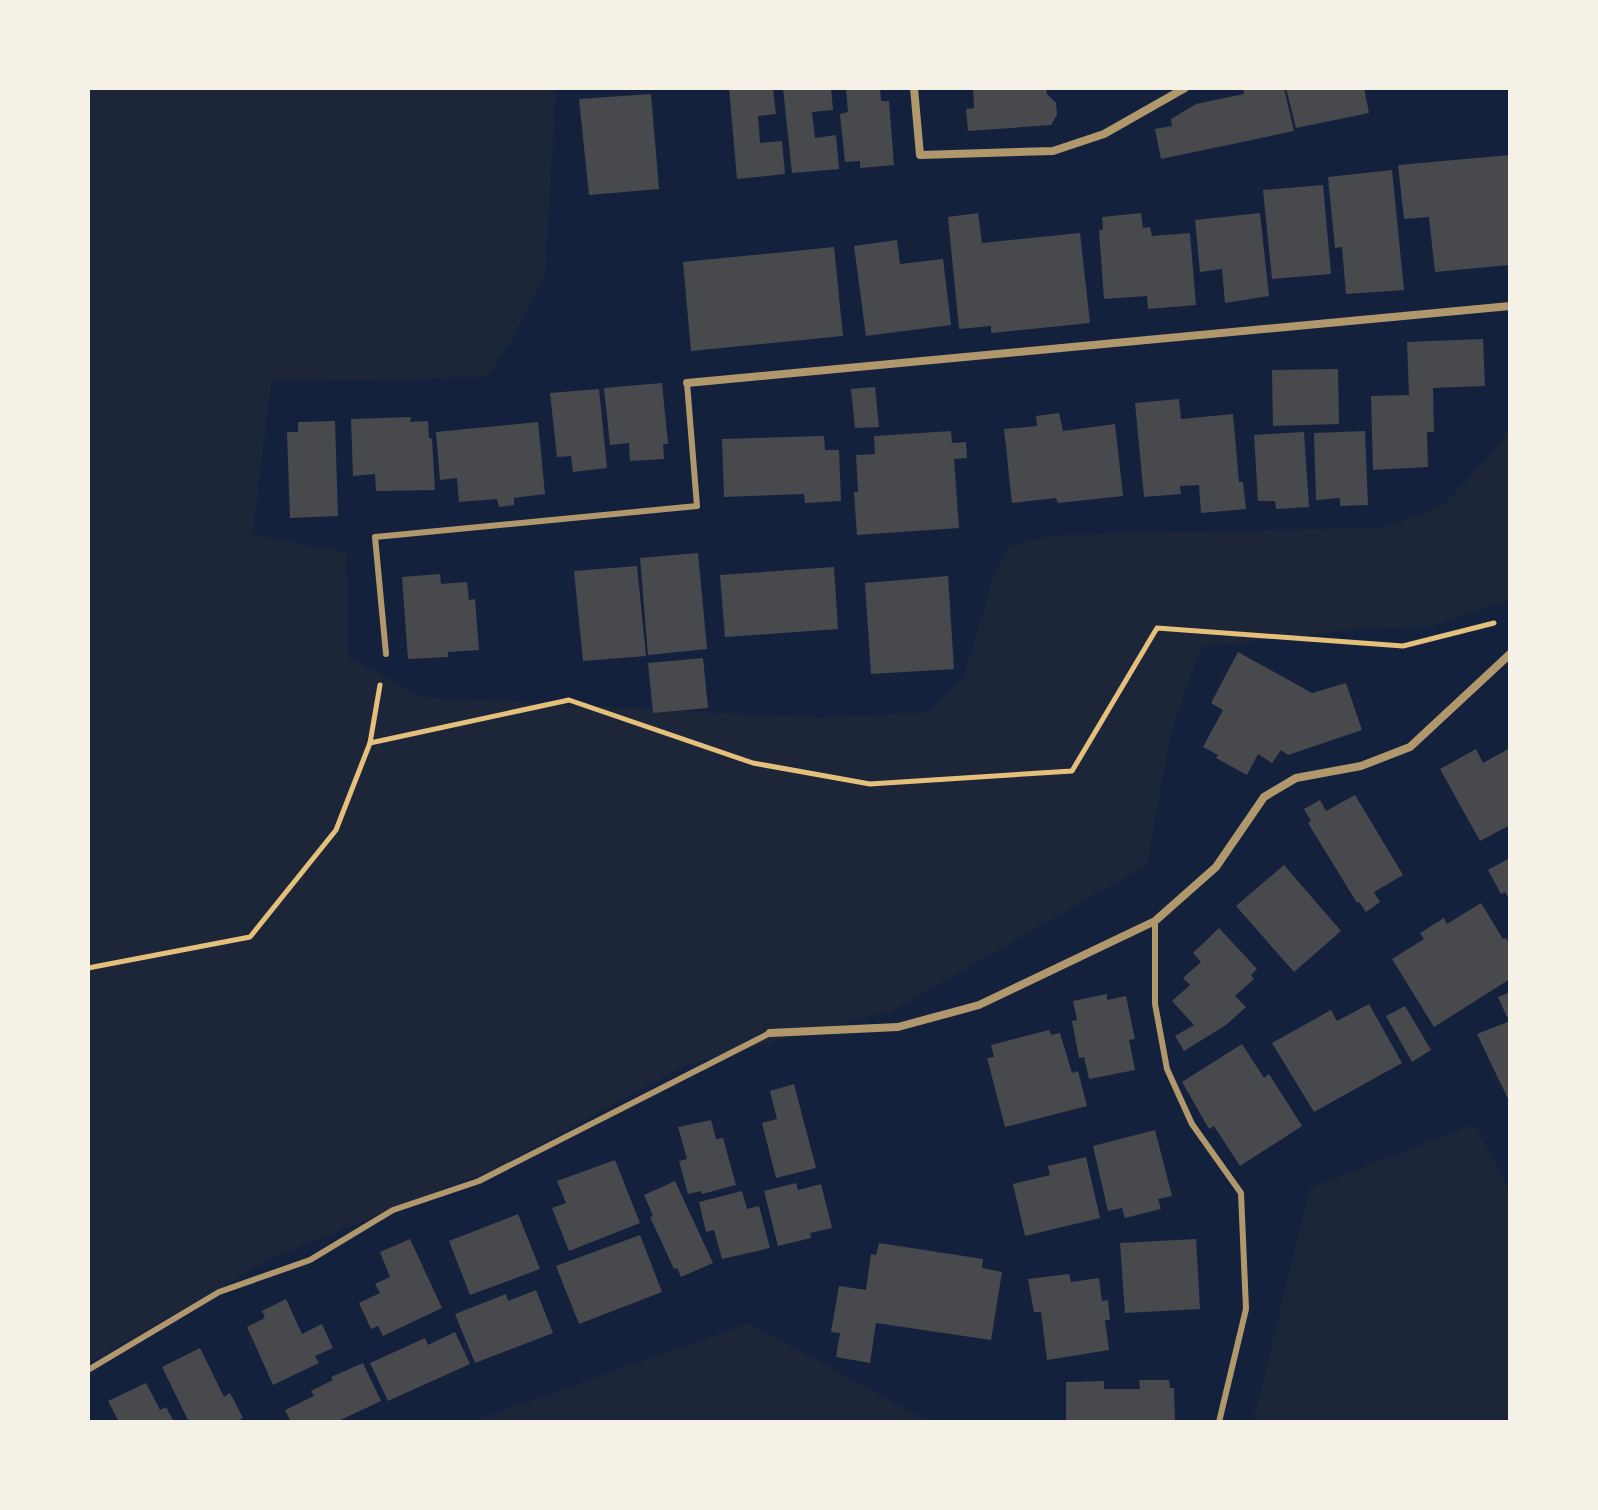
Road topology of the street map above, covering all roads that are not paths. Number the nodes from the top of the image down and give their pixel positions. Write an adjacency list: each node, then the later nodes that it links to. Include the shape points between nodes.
1 (914, 88): 2 (street, via 920,155 1053,151 1104,134)
2 (1185, 88)
3 (1510, 306): 4 (street)
4 (687, 383): 5 (lane, via 697,506 375,537)
5 (386, 654)
6 (1510, 654): 7 (street, via 1410,747 1361,766 1296,778 1264,797 1216,867)
7 (1155, 921): 8 (street, via 979,1005 898,1027); 10 (lane, via 1155,1004 1167,1069 1192,1124 1241,1193 1246,1309)
8 (770, 1033): 9 (lane, via 479,1181 393,1210 310,1260 219,1292)
9 (88, 1370)
10 (1219, 1422)

